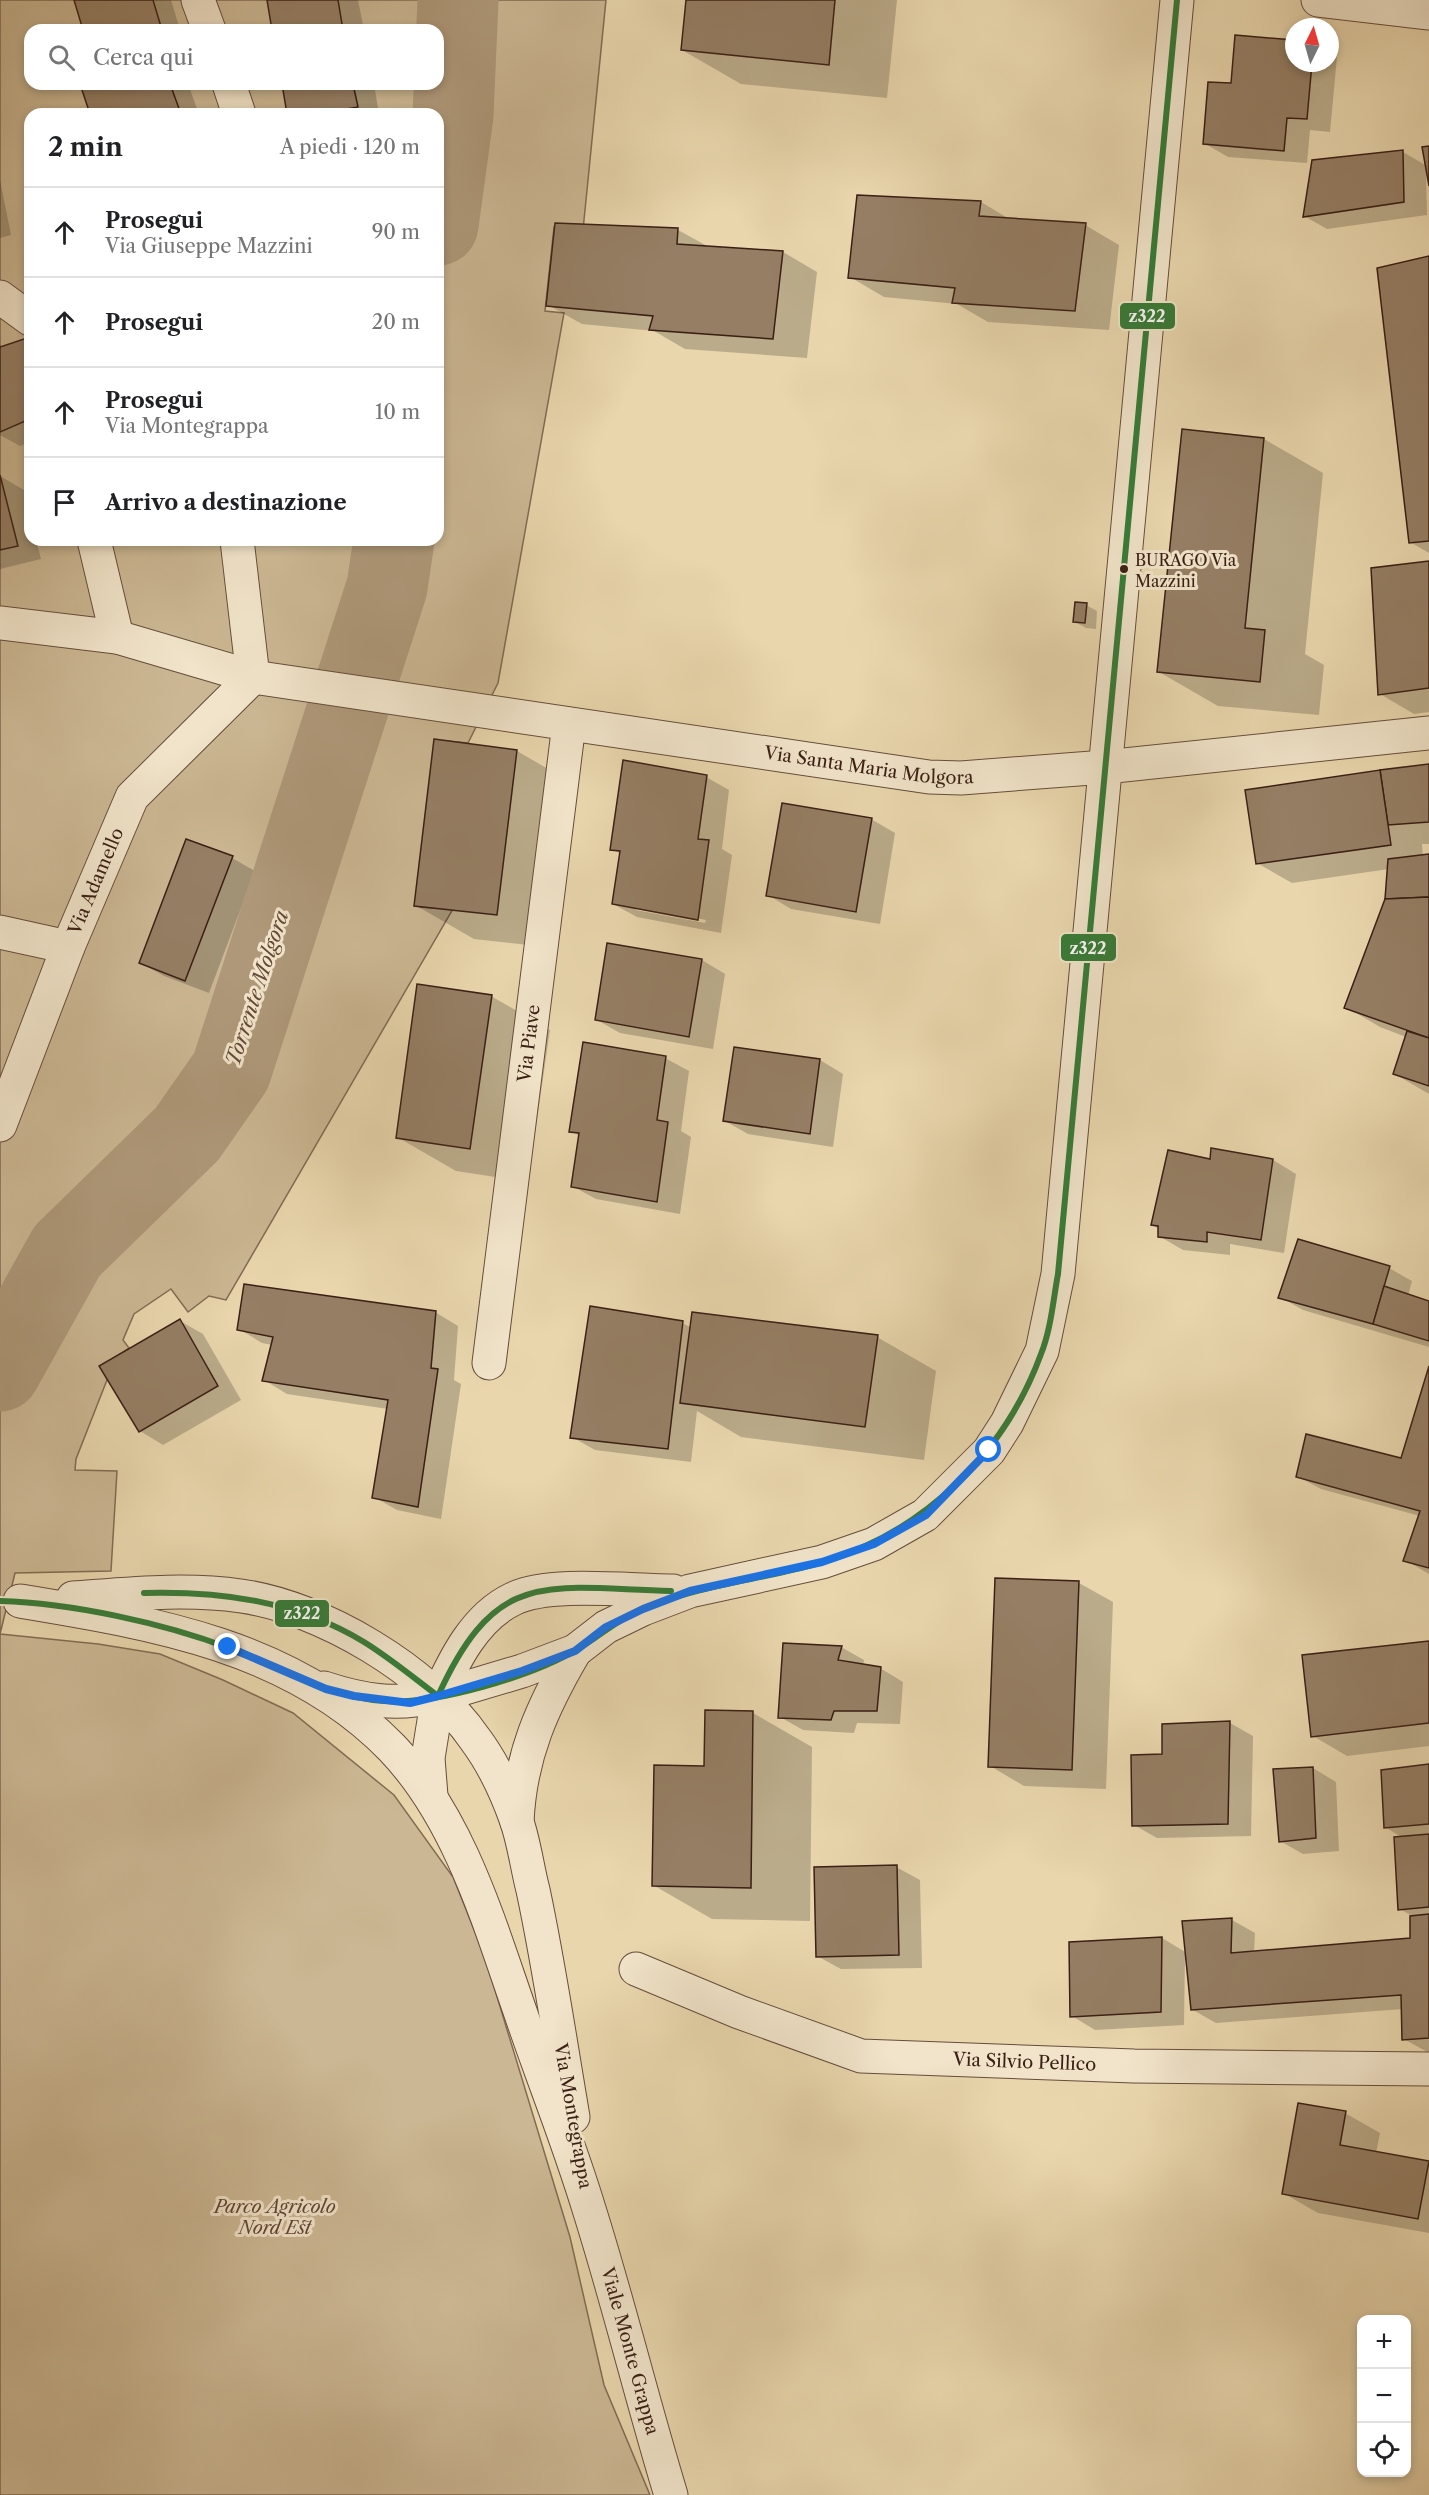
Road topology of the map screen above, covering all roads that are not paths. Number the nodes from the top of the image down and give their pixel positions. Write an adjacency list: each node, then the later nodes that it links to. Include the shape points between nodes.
1 (198, 0): 5 (street)
2 (1176, 0): 17 (street)
3 (1318, 0): 4 (street)
4 (1429, 13)
5 (207, 24)
6 (230, 90): 7 (street)
7 (237, 108)
8 (0, 297): 9 (street)
9 (24, 315)
10 (95, 546): 13 (street)
11 (238, 546): 14 (street)
12 (0, 622): 13 (street, Via Santa Maria Molgora)
13 (117, 637): 14 (street, Via Santa Maria Molgora)
14 (253, 677): 15 (street, Via Santa Maria Molgora); 19 (street, Via Adamello, via 132,797)
15 (569, 724): 17 (street, Via Santa Maria Molgora, via 928,777); 21 (street, Via Piave)
16 (1429, 733): 17 (street, Via Santa Maria Molgora)
17 (1105, 767): 22 (street, via 1058,1274 1033,1375 989,1450 926,1515 874,1544 822,1562)
18 (0, 932): 19 (street)
19 (68, 947): 20 (street, Via Adamello)
20 (0, 1125)
21 (489, 1363)
22 (690, 1591): 24 (street, via 606,1627); 26 (street, via 538,1591 512,1599 466,1642)
23 (10, 1601): 25 (street, Via Montegrappa, via 195,1635); 26 (street, Via Montegrappa, via 178,1591 243,1596 310,1616 352,1635)
24 (575, 1651): 26 (street); 28 (street, via 554,1687 528,1749 518,1792)
25 (297, 1677): 26 (street, via 326,1689 381,1701 410,1703); 27 (street, Via Montegrappa, via 391,1748)
26 (438, 1696): 27 (street, via 428,1758); 28 (street, Via Montegrappa, via 474,1737 505,1790)
27 (431, 1796): 31 (street, Via Montegrappa, via 487,1919)
28 (517, 1822): 31 (street, Via Montegrappa, via 542,1930)
29 (636, 1969): 30 (street, Via Silvio Pellico, via 861,2056 1134,2066)
30 (1429, 2069)
31 (589, 2208): 32 (street, Viale Monte Grappa)
32 (671, 2495)

